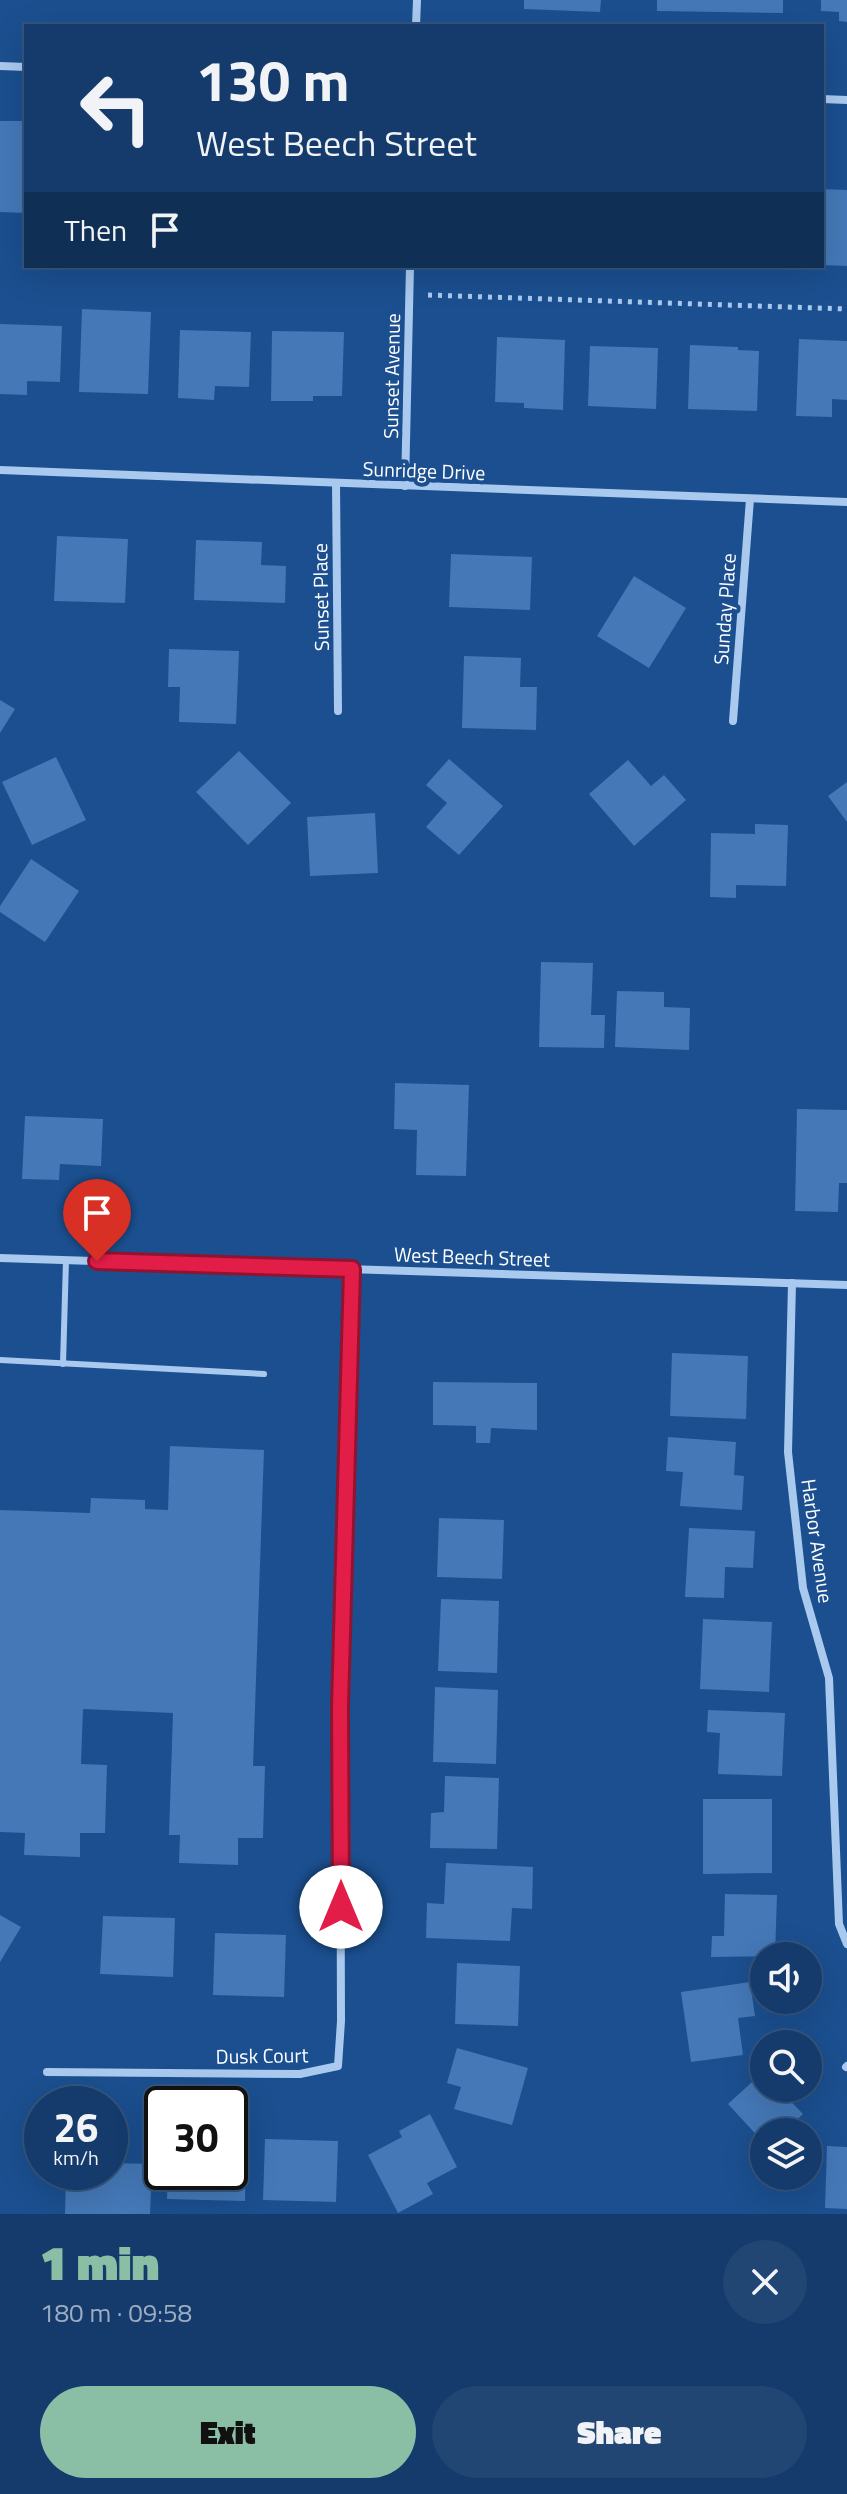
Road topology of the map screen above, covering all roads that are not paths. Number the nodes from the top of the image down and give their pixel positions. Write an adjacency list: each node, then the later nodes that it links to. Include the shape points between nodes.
1 (417, 0): 2 (street)
2 (416, 24)
3 (0, 66): 4 (street)
4 (24, 67)
5 (824, 99): 6 (street)
6 (847, 100)
7 (410, 268): 10 (street, Sunset Avenue)
8 (0, 470): 9 (street, Sunridge Drive)
9 (336, 483): 10 (street, Sunridge Drive); 13 (street, Sunset Place)
10 (405, 486): 11 (street, Sunridge Drive)
11 (750, 499): 12 (street, Sunridge Drive); 14 (street, Sunday Place)
12 (847, 502)
13 (338, 711)
14 (733, 721)
15 (0, 1258): 16 (street, West Beech Street)
16 (66, 1260): 17 (street, West Beech Street); 21 (lane)
17 (352, 1269): 18 (street, West Beech Street); 24 (street, Dusk Court, via 340,1706 338,2066 300,2074)
18 (792, 1283): 19 (street, West Beech Street); 23 (street, Harbor Avenue, via 788,1452 803,1588 829,1678 839,1924)
19 (847, 1285)
20 (0, 1360): 21 (lane)
21 (63, 1364): 22 (lane)
22 (264, 1374)
23 (847, 1944)
24 (47, 2072)

